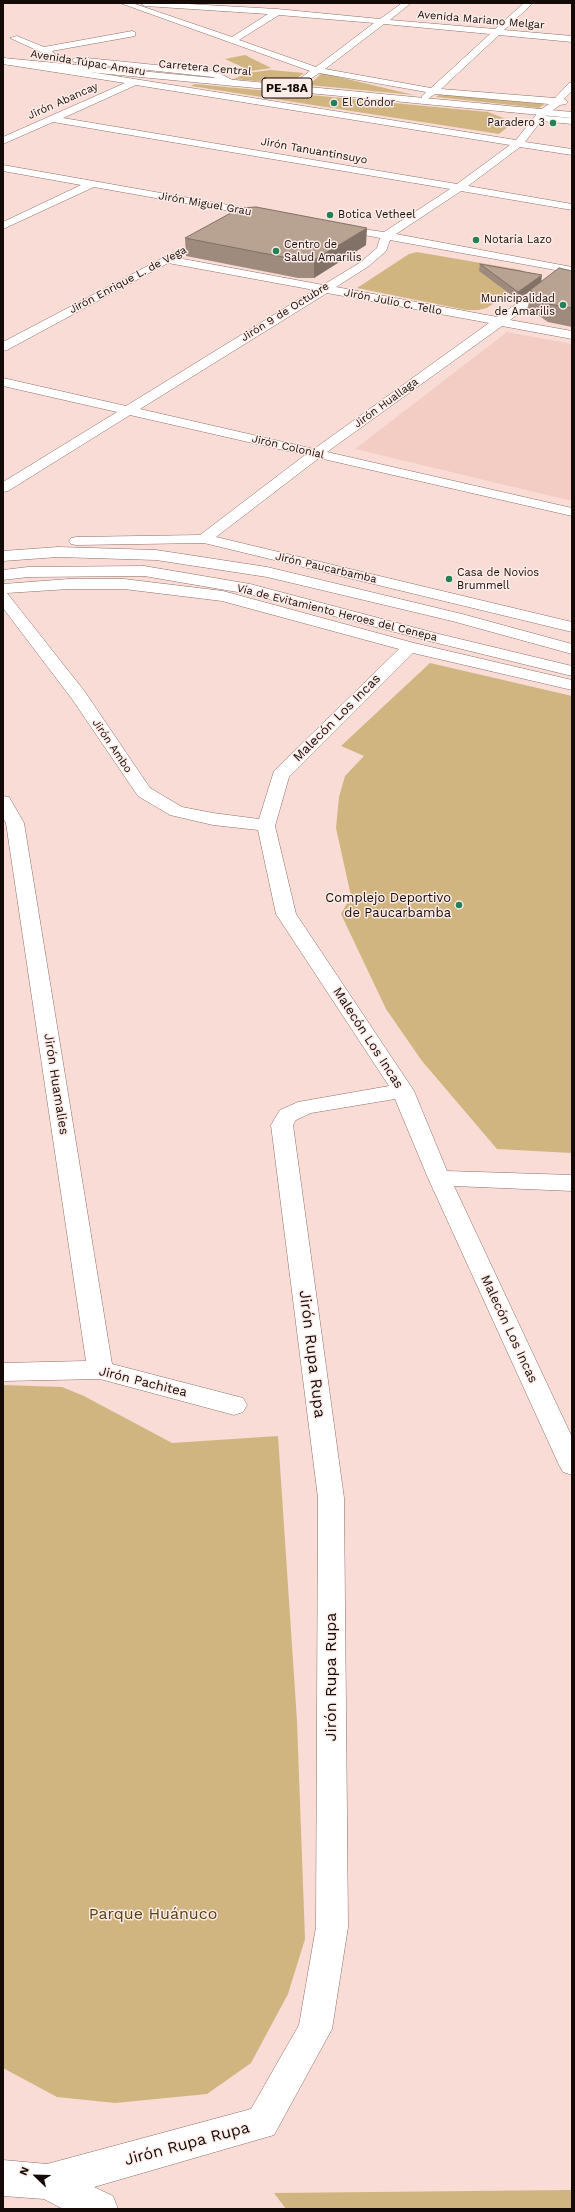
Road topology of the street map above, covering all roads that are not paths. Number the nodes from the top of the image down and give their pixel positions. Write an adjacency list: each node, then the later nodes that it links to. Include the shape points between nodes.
1 (124, 3): 4 (main road, Avenida Mariano Melgar); 11 (main road)
2 (407, 3): 6 (main road)
3 (529, 3): 7 (main road)
4 (172, 4): 5 (main road, Avenida Mariano Melgar)
5 (277, 12): 6 (main road, Avenida Mariano Melgar); 11 (main road)
6 (380, 22): 7 (main road, Avenida Mariano Melgar); 17 (main road)
7 (496, 33): 10 (main road, Avenida Mariano Melgar); 22 (main road)
8 (132, 34): 12 (main road)
9 (14, 38): 12 (main road)
10 (572, 39)
11 (232, 41): 17 (main road)
12 (43, 50): 13 (main road)
13 (54, 58): 14 (main road, Avenida Túpac Amaru); 19 (main road, Avenida Túpac Amaru, via 215,74)
14 (3, 61): 15 (main road, Avenida Túpac Amaru); 19 (main road, Carretera Central / PE-18A)
15 (18, 64): 16 (main road); 18 (main road, Avenida Túpac Amaru)
16 (3, 70)
17 (317, 70): 21 (main road); 22 (main road)
18 (133, 83): 28 (main road, Jirón Abancay); 31 (main road, Avenida Túpac Amaru)
19 (233, 83): 21 (main road, Carretera Central / PE-18A)
20 (572, 85): 24 (main road, Jirón 9 de Octubre)
21 (292, 89): 23 (main road, Carretera Central / PE-18A)
22 (434, 91): 23 (main road); 24 (main road)
23 (423, 100): 26 (main road, Carretera Central / PE-18A)
24 (557, 102): 25 (main road); 26 (main road, Jirón 9 de Octubre)
25 (572, 103)
26 (541, 115): 27 (main road, Carretera Central / PE-18A); 29 (main road); 31 (main road, Jirón 9 de Octubre)
27 (572, 115)
28 (51, 119): 30 (main road, Jirón Abancay); 35 (main road, Jirón Tanuantinsuyo)
29 (572, 121)
30 (3, 140)
31 (519, 144): 32 (main road, Avenida Túpac Amaru); 35 (main road, Jirón 9 de Octubre)
32 (572, 152)
33 (3, 168): 34 (main road, Jirón Miguel Grau)
34 (92, 184): 37 (main road, Jirón Miguel Grau); 41 (main road)
35 (458, 188): 36 (main road, Jirón Tanuantinsuyo); 42 (main road, Jirón 9 de Octubre)
36 (572, 207)
37 (253, 212): 38 (main road, Jirón Miguel Grau); 39 (main road)
38 (276, 216)
39 (233, 223)
40 (323, 225): 42 (main road)
41 (3, 226)
42 (386, 236): 45 (main road); 46 (main road, Jirón 9 de Octubre, via 382,249 365,264)
43 (193, 245): 44 (main road, Jirón Enrique L. de Vega)
44 (166, 259): 46 (main road, Jirón Julio C. Tello); 49 (main road, Jirón Enrique L. de Vega)
45 (571, 269): 47 (main road, Jirón Huallaga)
46 (323, 288): 47 (main road, Jirón Julio C. Tello); 51 (main road, Jirón 9 de Octubre)
47 (499, 322): 48 (main road, Jirón Julio C. Tello); 52 (main road, Jirón Huallaga)
48 (572, 336)
49 (3, 347)
50 (3, 382): 51 (main road, Jirón Colonial)
51 (129, 410): 52 (main road, Jirón Colonial); 53 (main road, Jirón 9 de Octubre)
52 (317, 453): 54 (main road, Jirón Colonial); 55 (main road, Jirón Huallaga)
53 (3, 488)
54 (572, 512)
55 (204, 539): 56 (main road, Jirón Paucarbamba); 61 (main road, Jirón Paucarbamba)
56 (76, 541)
57 (3, 556): 63 (main road, Vía de Evitamiento Heroes del Cenepa, via 58,552 156,555 267,572 456,617)
58 (3, 575): 64 (main road, Vía de Evitamiento Heroes del Cenepa, via 28,572 144,571 250,588 435,638)
59 (3, 589): 62 (main road, via 69,584 124,584 223,596)
60 (3, 597): 67 (main road, Jirón Ambo, via 78,696 144,792 176,811)
61 (572, 627)
62 (410, 647): 65 (main road); 67 (main road, Malecón Los Incas, via 280,775)
63 (572, 649)
64 (572, 670)
65 (572, 685)
66 (3, 802): 71 (main road, Jirón Huamalies, via 15,823)
67 (266, 826): 68 (main road, Malecón Los Incas, via 286,914)
68 (403, 1091): 69 (main road, Malecón Los Incas); 76 (main road, Jirón Rupa Rupa, via 306,1107 288,1115 282,1125 331,1498 332,1927 314,2030 262,2123)
69 (439, 1178): 70 (main road); 74 (main road, Malecón Los Incas)
70 (572, 1183)
71 (100, 1370): 72 (main road, Jirón Pachitea); 73 (main road, Jirón Pachitea)
72 (3, 1372)
73 (234, 1405)
74 (572, 1463)
75 (3, 2178): 76 (main road)
76 (47, 2182): 77 (main road)
77 (100, 2209)

